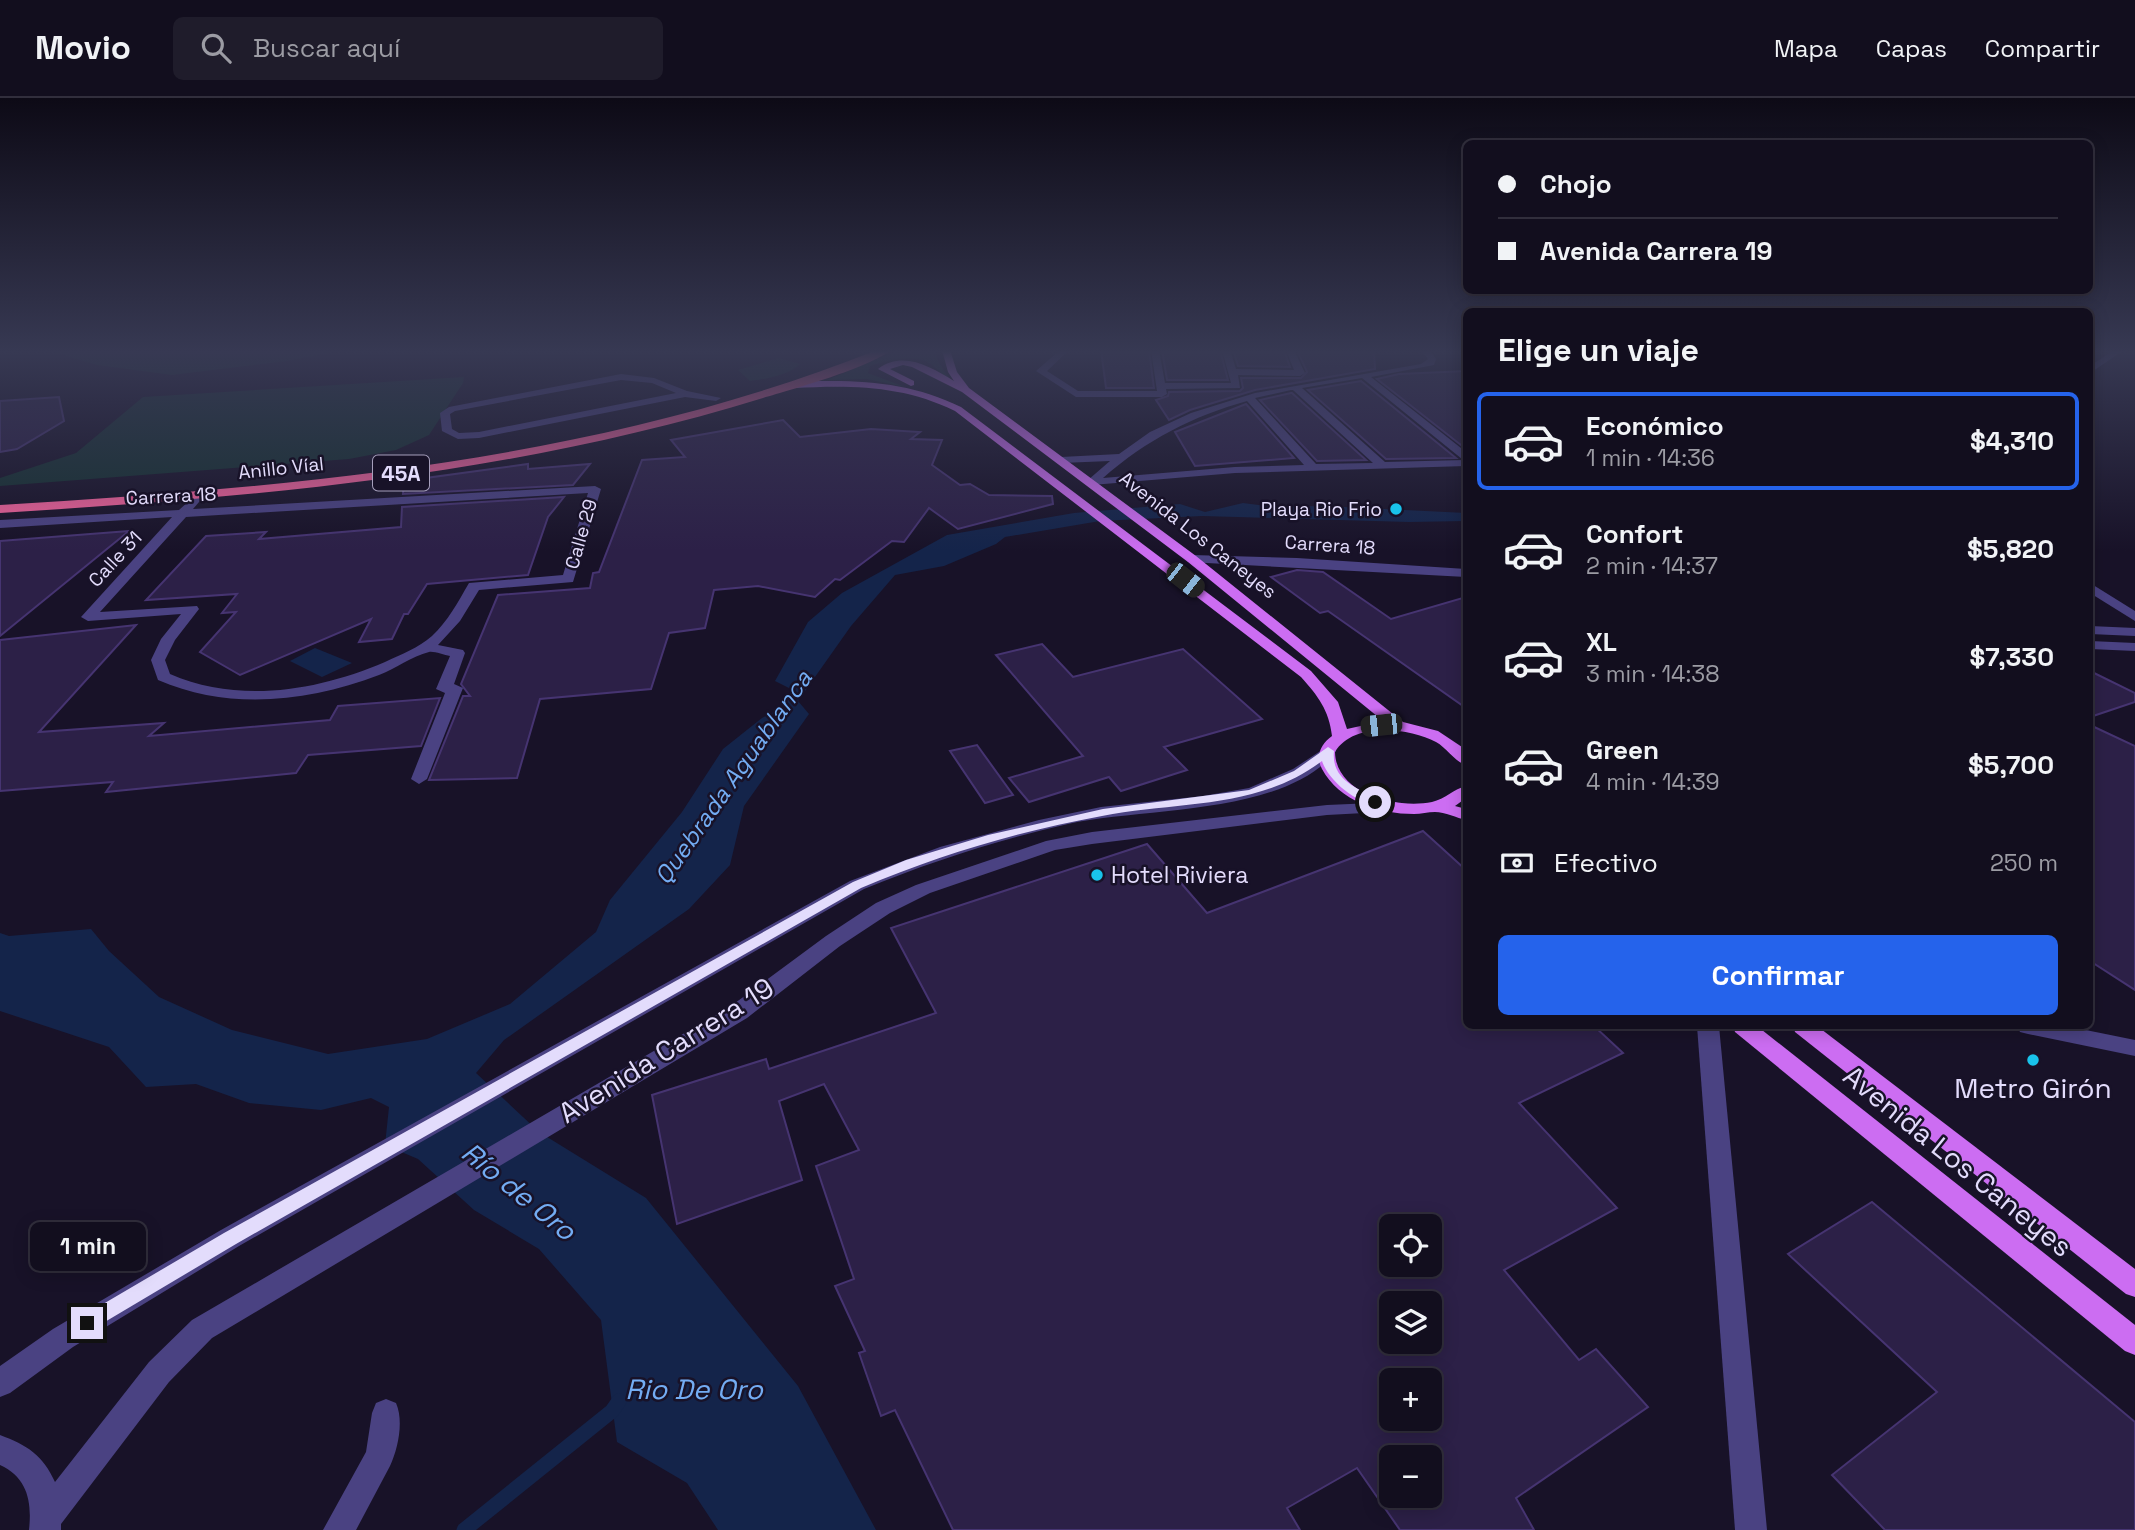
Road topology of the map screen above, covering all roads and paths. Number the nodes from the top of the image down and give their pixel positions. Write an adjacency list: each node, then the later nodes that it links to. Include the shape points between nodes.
1 (445, 417): 2 (street, via 447,431 457,436)
2 (570, 417)
3 (629, 417): 19 (highway, Anillo Víal / 45A, via 428,456)
4 (681, 417): 19 (highway, Anillo Víal / 45A, via 515,453 346,481)
5 (967, 417): 35 (main road, Avenida Los Caneyes, via 1306,674 1339,715)
6 (1002, 417): 13 (main road, Avenida Los Caneyes)
7 (1196, 417): 12 (street, via 1165,428)
8 (1268, 417): 16 (street)
9 (1329, 417): 15 (street)
10 (1416, 417): 11 (street)
11 (1463, 455)
12 (1119, 457): 13 (street); 17 (street)
13 (1061, 460): 17 (main road, Avenida Los Caneyes)
14 (1463, 463): 15 (street)
15 (1384, 467): 16 (street)
16 (1313, 468): 17 (street)
17 (1091, 482): 25 (main road, Avenida Los Caneyes)
18 (105, 488): 21 (highway)
19 (198, 489): 22 (highway, Anillo Víal / 45A); 23 (street, Calle 31)
20 (594, 489): 23 (street, Carrera 18); 32 (street, Calle 29, via 568,579 474,586 461,612)
21 (0, 495)
22 (0, 509)
23 (181, 515): 24 (street, Carrera 18); 32 (street, Calle 31, via 88,617 192,609 158,660 163,677 179,686 243,696 282,694 384,668)
24 (0, 524)
25 (1192, 559): 26 (street, Carrera 18); 34 (main road, Avenida Los Caneyes)
26 (1463, 573)
27 (2093, 589): 28 (street)
28 (2135, 617)
29 (2093, 630): 30 (street)
30 (2135, 632)
31 (2093, 645): 33 (street)
32 (427, 647): 37 (street, via 458,653 444,689 456,688)
33 (2135, 647)
34 (1398, 726): 35 (main road, via 1365,727); 36 (main road, via 1443,740)
35 (1334, 744): 40 (main road, Avenida Los Caneyes, via 1327,762 1342,784 1375,802); 49 (street, Avenida Carrera 19, via 1298,773 1251,793 1103,812 988,838 857,885 230,1238 63,1338)
36 (1463, 753)
37 (419, 779)
38 (1463, 793): 39 (main road)
39 (1438, 806): 40 (main road); 41 (main road)
40 (1396, 807): 52 (street, Avenida Carrera 19, via 1242,819 1052,845 923,889 883,908 739,1012 202,1329 159,1372)
41 (1463, 815)
42 (1708, 1029): 54 (street)
43 (1747, 1029): 48 (main road, Avenida Los Caneyes)
44 (1807, 1029): 47 (main road, Avenida Los Caneyes)
45 (2043, 1029): 46 (street)
46 (2135, 1048)
47 (2135, 1285)
48 (2135, 1342)
49 (0, 1383)
50 (386, 1413): 53 (street, via 380,1456)
51 (0, 1450): 52 (street, via 33,1468 44,1490)
52 (46, 1524)
53 (339, 1530)
54 (1751, 1530)

